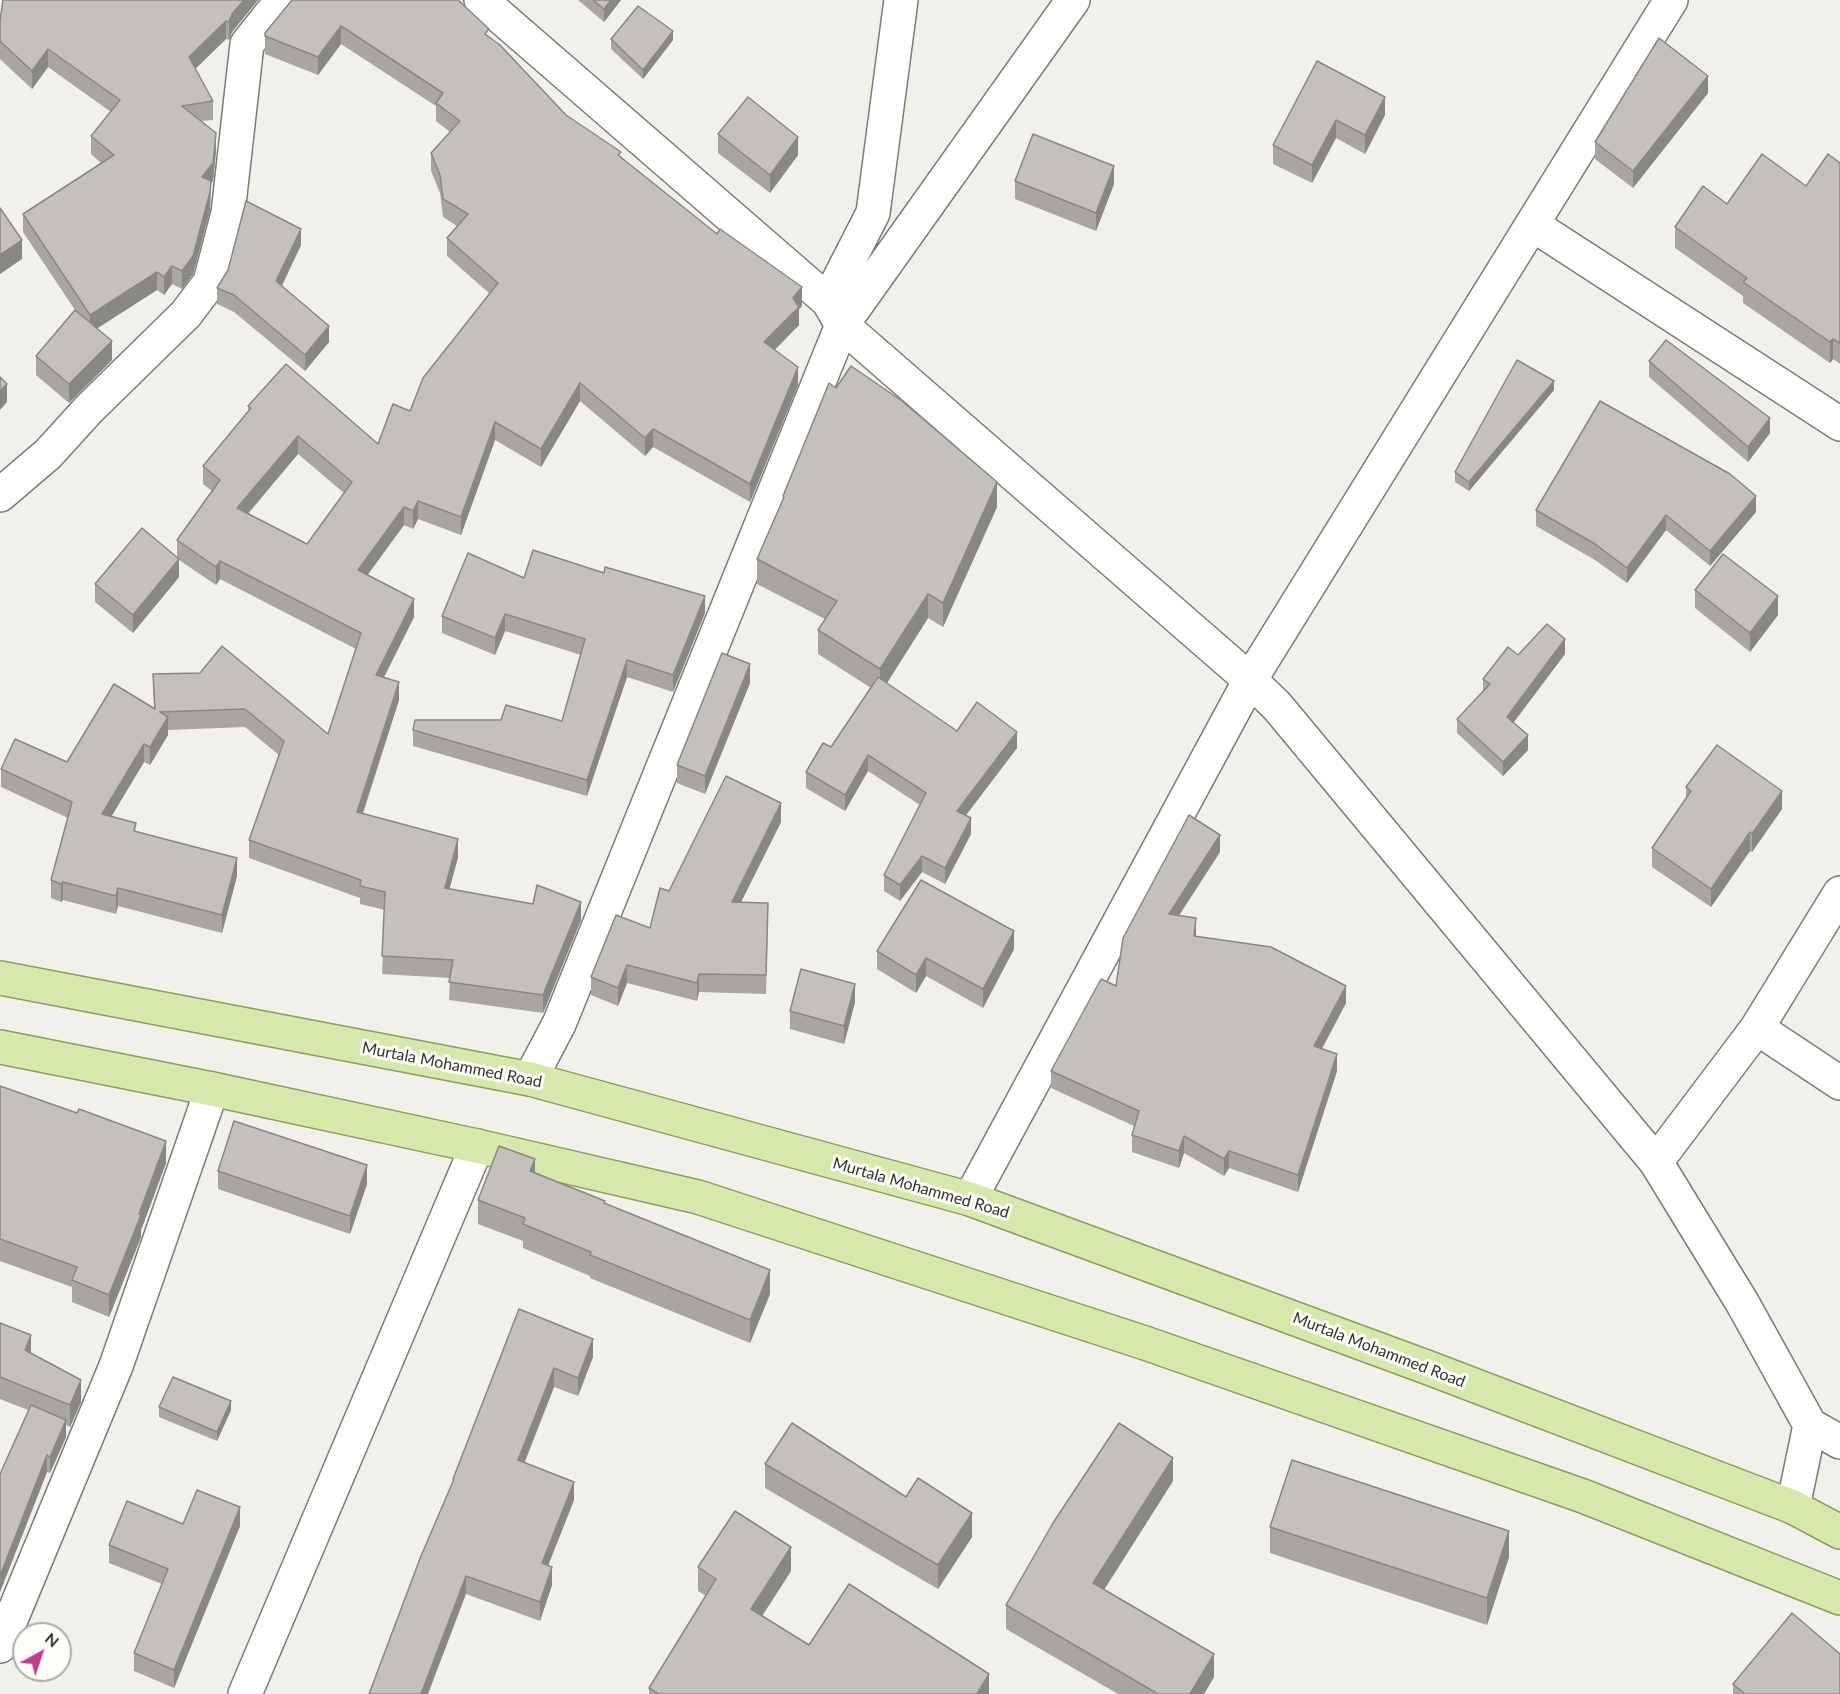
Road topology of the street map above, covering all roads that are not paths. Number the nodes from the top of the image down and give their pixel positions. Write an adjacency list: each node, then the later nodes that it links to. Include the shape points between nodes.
1 (282, 0): 9 (street, via 247,44 228,213 210,282 186,314 88,409 48,454)
2 (481, 0): 7 (street)
3 (901, 0): 7 (street, via 873,213)
4 (1073, 0): 7 (street)
5 (1671, 0): 6 (street)
6 (1533, 225): 8 (street); 10 (street)
7 (835, 314): 10 (street); 15 (street, via 559,1024)
8 (1840, 424)
9 (0, 495)
10 (1250, 680): 19 (street, via 1277,706); 20 (street)
11 (1840, 893): 13 (street)
12 (0, 978): 15 (main road, Murtala Mohammed Road)
13 (1756, 1028): 16 (street); 19 (street)
14 (0, 1047): 17 (main road)
15 (530, 1079): 20 (main road, Murtala Mohammed Road)
16 (1840, 1083)
17 (212, 1089): 18 (main road); 26 (street, via 116,1366)
18 (477, 1146): 25 (main road, via 698,1197 1145,1343 1583,1496); 27 (street)
19 (1656, 1162): 21 (street, via 1743,1304)
20 (970, 1199): 23 (main road, Murtala Mohammed Road)
21 (1810, 1425): 22 (street); 23 (street)
22 (1840, 1443)
23 (1793, 1507): 24 (main road, Murtala Mohammed Road)
24 (1840, 1532)
25 (1840, 1599)
26 (0, 1646)
27 (245, 1694)

